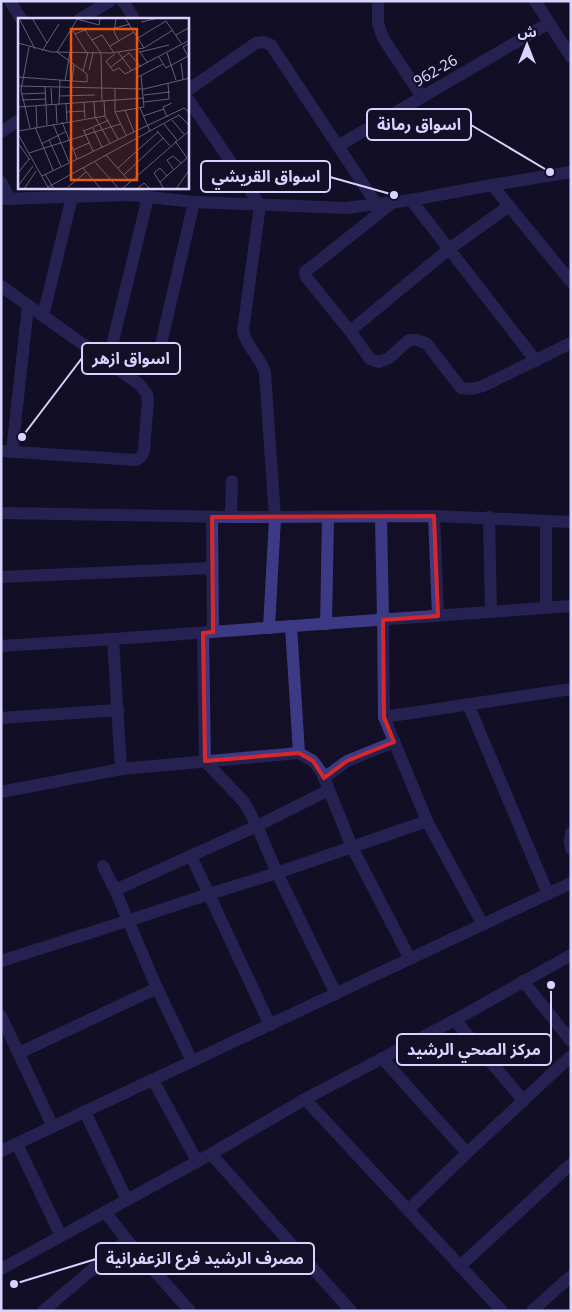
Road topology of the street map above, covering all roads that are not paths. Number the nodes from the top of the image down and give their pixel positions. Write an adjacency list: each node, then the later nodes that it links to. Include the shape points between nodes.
1 (4, 1): 7 (street)
2 (10, 1): 8 (street)
3 (110, 1): 9 (street)
4 (122, 1): 10 (street)
5 (378, 1): 14 (street, via 378,24 383,38)
6 (535, 1): 11 (street)
7 (1, 6)
8 (21, 18)
9 (82, 18)
10 (133, 18)
11 (549, 23): 12 (street); 14 (street, 962-26)
12 (571, 58)
13 (189, 89): 18 (street, via 256,43 264,42 271,45)
14 (422, 97): 18 (street, 962-26)
15 (189, 101): 29 (street)
16 (18, 121): 17 (street)
17 (1, 132)
18 (338, 146): 30 (street)
19 (571, 172): 21 (street)
20 (1, 182): 25 (street)
21 (492, 185): 26 (street); 31 (street)
22 (128, 191): 23 (street); 24 (street)
23 (72, 197): 25 (street); 36 (street)
24 (148, 197): 27 (street); 41 (street)
25 (6, 199)
26 (411, 200): 28 (street); 32 (street)
27 (194, 202): 29 (street); 39 (street)
28 (392, 203): 30 (street); 37 (street, via 305,272)
29 (260, 205): 30 (street, via 346,208); 50 (street, via 243,331 265,373)
30 (376, 205)
31 (509, 206): 32 (street); 33 (street)
32 (449, 249): 37 (street); 40 (street)
33 (571, 282)
34 (1, 286): 35 (street)
35 (28, 306): 36 (street); 42 (street)
36 (43, 316): 41 (street)
37 (350, 331): 40 (street, via 370,359 379,362 389,358 410,340 427,344 461,388 483,386)
38 (571, 343): 40 (street)
39 (158, 358)
40 (536, 361)
41 (108, 362): 42 (street, via 139,384 147,394 144,450 140,458)
42 (6, 451)
43 (232, 481): 49 (street)
44 (1, 513): 46 (street)
45 (434, 516): 48 (street); 51 (street); 59 (street)
46 (212, 517): 49 (street); 54 (street)
47 (328, 517): 48 (street); 50 (street); 61 (street)
48 (381, 517): 60 (street)
49 (231, 518): 50 (street)
50 (275, 518): 63 (street)
51 (489, 518): 52 (street); 58 (street)
52 (546, 521): 53 (street); 57 (street)
53 (571, 522)
54 (212, 568): 55 (street); 64 (street)
55 (1, 577)
56 (571, 606): 57 (street)
57 (546, 608): 58 (street)
58 (491, 612): 59 (street)
59 (438, 616): 60 (street)
60 (384, 620): 61 (street); 70 (street)
61 (326, 624): 62 (street)
62 (291, 626): 63 (street); 73 (street)
63 (269, 628): 64 (street)
64 (208, 632): 65 (street); 74 (street)
65 (113, 639): 66 (street); 69 (street)
66 (1, 646)
67 (571, 689): 68 (street)
68 (468, 704): 70 (street); 89 (street)
69 (118, 710): 71 (street); 75 (street)
70 (384, 717): 72 (street)
71 (1, 718)
72 (394, 742): 76 (street, via 347,761); 78 (street)
73 (299, 753): 74 (street); 76 (street, via 313,761)
74 (206, 761): 75 (street); 79 (street, via 244,802)
75 (121, 769): 77 (street)
76 (326, 784): 79 (street); 81 (street)
77 (1, 792)
78 (427, 821): 81 (street); 91 (street)
79 (257, 826): 83 (street); 85 (street)
80 (571, 832): 82 (street)
81 (352, 847): 85 (street); 93 (street)
82 (571, 849)
83 (191, 856): 87 (street); 88 (street)
84 (103, 866): 87 (street)
85 (277, 873): 88 (street); 97 (street)
86 (571, 883): 89 (street)
87 (114, 890): 90 (street)
88 (209, 894): 90 (street); 100 (street)
89 (548, 894): 91 (street)
90 (127, 921): 94 (street); 96 (street)
91 (483, 925): 93 (street)
92 (571, 955): 95 (street)
93 (410, 959): 97 (street)
94 (1, 961)
95 (523, 981): 99 (street); 101 (street)
96 (157, 988): 102 (street); 105 (street)
97 (336, 994): 100 (street)
98 (1, 1016): 102 (street)
99 (455, 1020): 104 (street); 108 (street)
100 (270, 1025): 105 (street)
101 (571, 1041)
102 (19, 1053): 110 (street)
103 (571, 1056): 108 (street)
104 (382, 1058): 107 (street); 113 (street)
105 (192, 1061): 106 (street)
106 (154, 1080): 109 (street); 115 (street)
107 (306, 1098): 114 (street); 118 (street)
108 (524, 1101): 113 (street)
109 (85, 1112): 110 (street); 117 (street)
110 (53, 1126): 111 (street)
111 (17, 1144): 112 (street); 120 (street)
112 (1, 1151)
113 (467, 1153): 118 (street)
114 (212, 1154): 115 (street); 127 (street)
115 (197, 1161): 117 (street)
116 (571, 1164): 122 (street)
117 (127, 1200): 119 (street)
118 (408, 1210): 122 (street)
119 (105, 1212): 120 (street); 121 (street)
120 (61, 1236): 123 (street)
121 (127, 1240): 125 (street); 126 (street)
122 (460, 1266): 128 (street)
123 (1, 1269)
124 (571, 1276): 129 (street)
125 (43, 1311)
126 (190, 1311)
127 (351, 1311)
128 (502, 1311)
129 (532, 1311)

